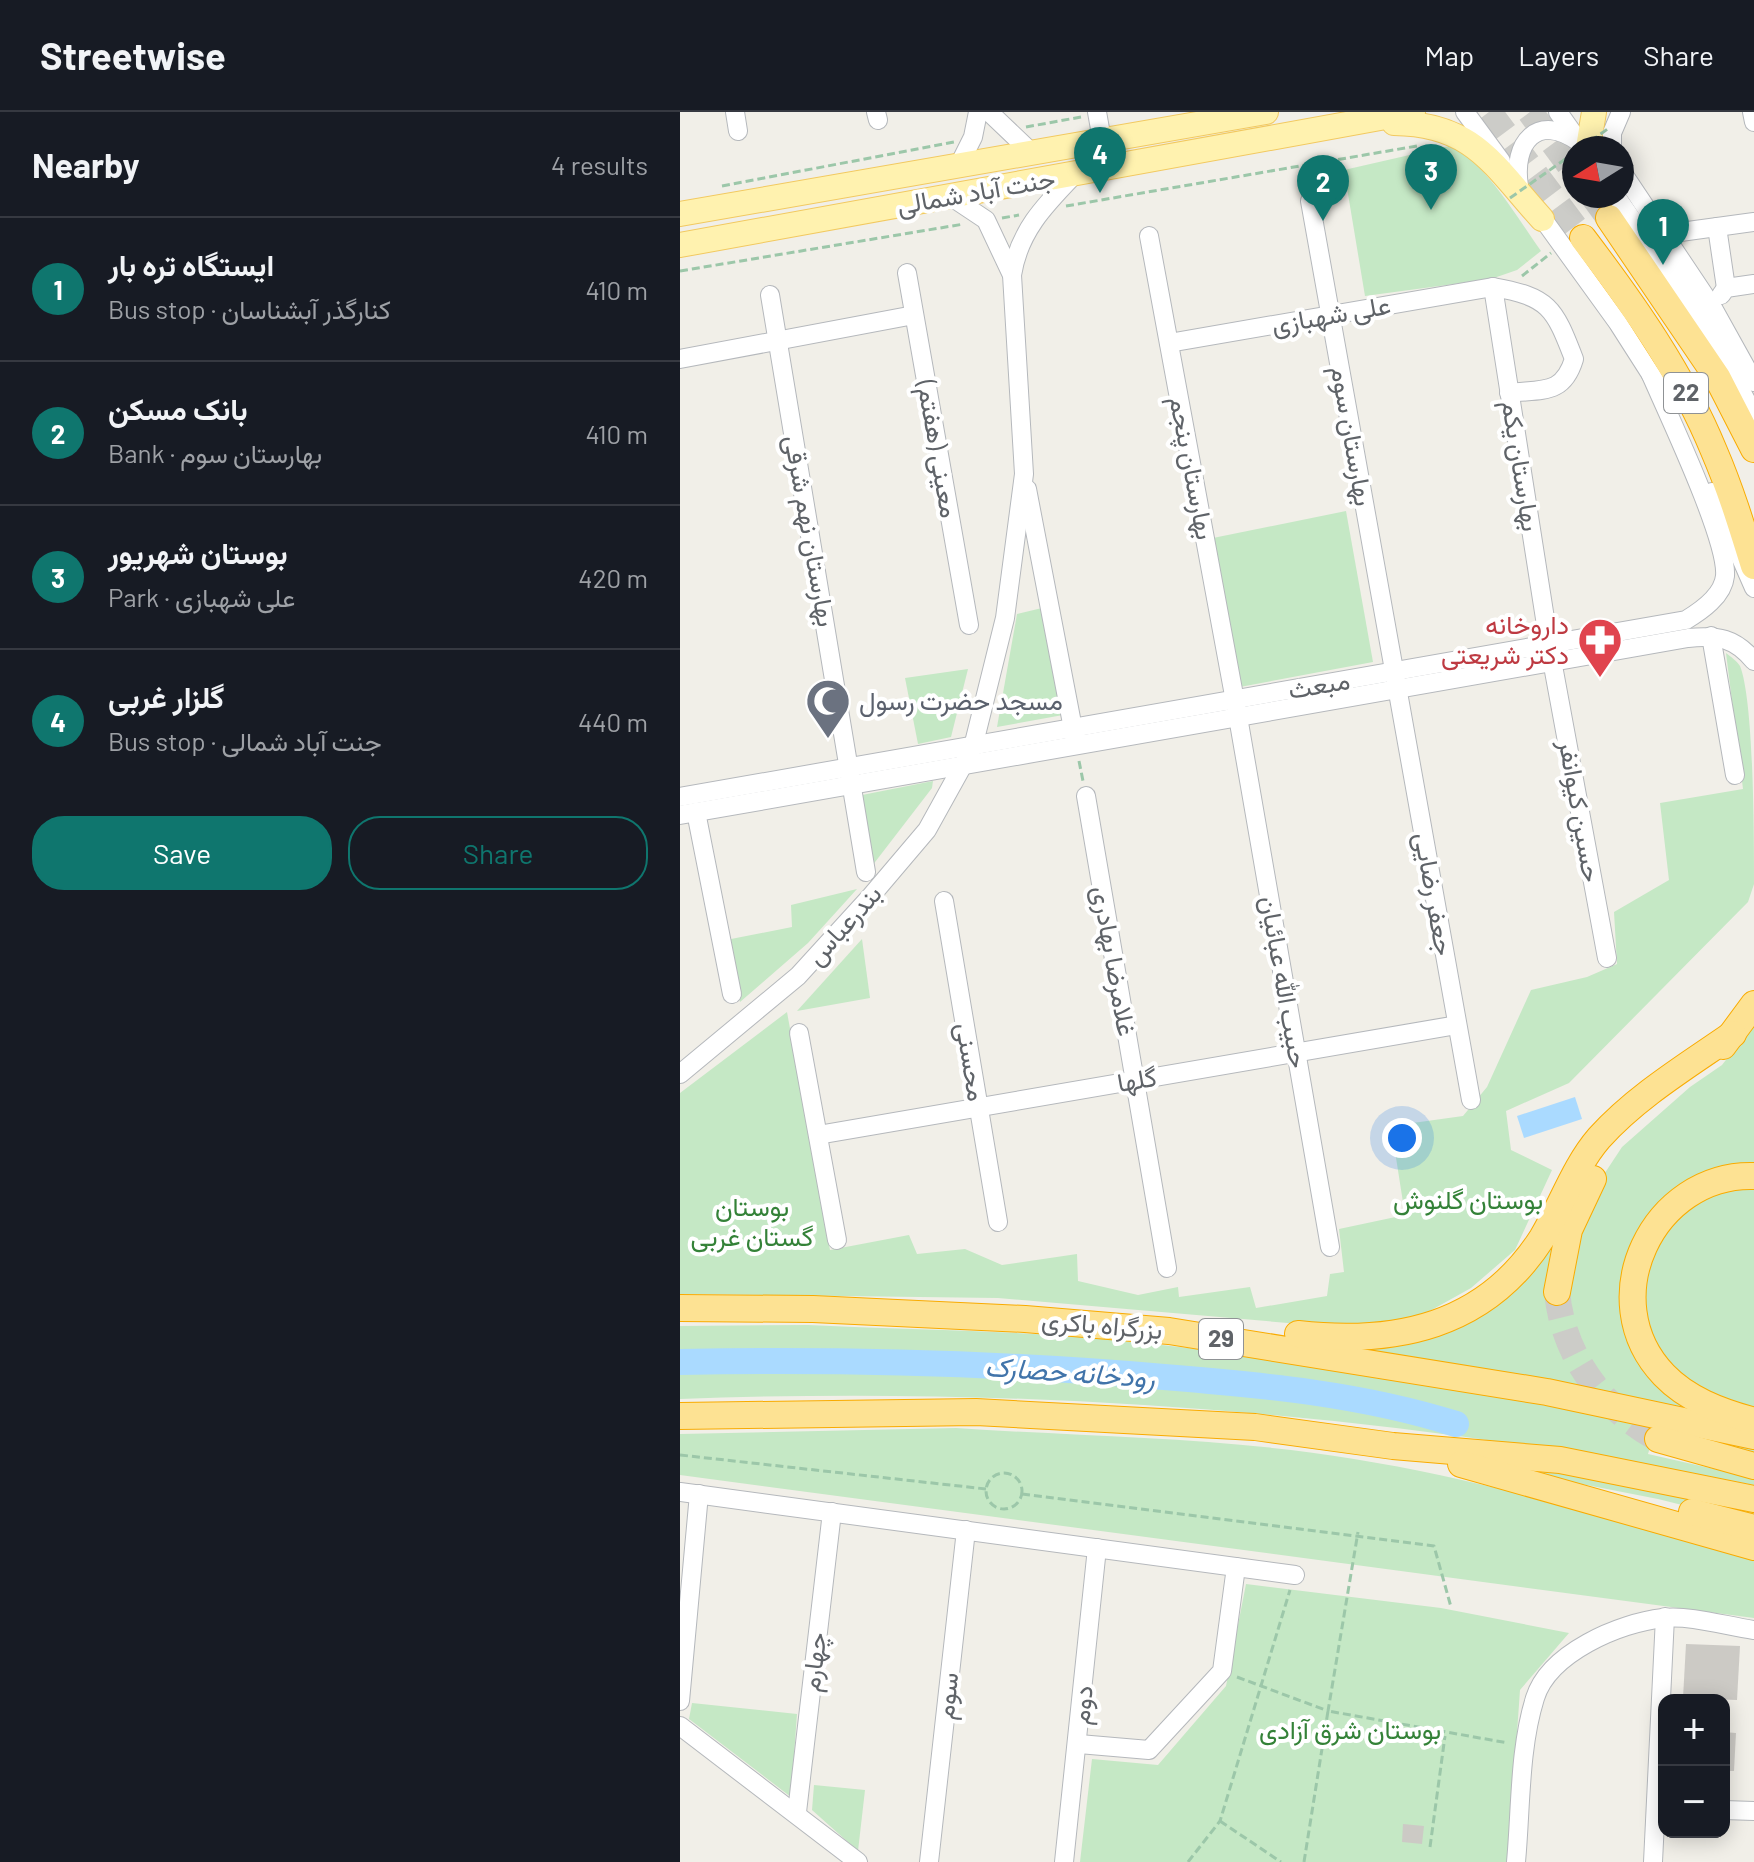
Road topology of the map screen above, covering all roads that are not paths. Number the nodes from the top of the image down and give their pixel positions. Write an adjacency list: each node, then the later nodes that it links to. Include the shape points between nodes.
1 (735, 112): 14 (street)
2 (978, 112): 21 (street)
3 (989, 112): 20 (street)
4 (1266, 112): 11 (main road, جنت آباد شمالی)
5 (1413, 112): 13 (main road, جنت آباد شمالی)
6 (1465, 112): 24 (street)
7 (1558, 112): 16 (street)
8 (1621, 112): 17 (street)
9 (1752, 112): 12 (street)
10 (1097, 113): 18 (street)
11 (1239, 117): 18 (main road, جنت آباد شمالی); 19 (main road, via 1249,127)
12 (1754, 122)
13 (1348, 124): 19 (main road, جنت آباد شمالی); 32 (main road, via 1415,123 1459,134 1475,146)
14 (738, 131)
15 (1566, 136): 24 (street, via 1557,129 1540,131 1521,145)
16 (1573, 136)
17 (1612, 136)
18 (1102, 140): 20 (main road, جنت آباد شمالی)
19 (1244, 143): 22 (main road, جنت آباد شمالی)
20 (1031, 152): 21 (main road, جنت آباد شمالی)
21 (959, 165): 29 (main road, جنت آباد شمالی)
22 (1075, 174): 25 (main road, جنت آباد شمالی); 38 (street, via 1022,236)
23 (1634, 189): 33 (street)
24 (1513, 193): 32 (street)
25 (950, 196): 36 (main road, جنت آباد شمالی); 38 (street, via 986,220)
26 (1310, 201): 45 (street, بهارستان سوم)
27 (1614, 208): 52 (street, via 1710,333)
28 (1614, 208): 53 (highway, 22, via 1717,377)
29 (680, 214)
30 (1754, 222): 31 (street)
31 (1717, 227): 33 (street); 41 (street)
32 (1543, 230): 49 (street)
33 (1666, 234): 43 (street)
34 (1149, 236): 47 (street, بهارستان پنجم)
35 (1583, 238): 55 (highway, 22, via 1625,294 1689,398 1714,449)
36 (680, 245)
37 (907, 273): 44 (street, معینی (هفتم))
38 (1012, 275): 54 (street)
39 (1754, 284): 41 (street)
40 (1493, 287): 45 (street, علی شهبازی); 51 (street, بهارستان یکم); 51 (street, via 1536,297 1553,311 1574,359 1569,377 1558,387)
41 (1726, 288): 43 (street)
42 (770, 295): 46 (street, بهارستان نهم شرقی)
43 (1713, 308): 50 (street)
44 (914, 315): 46 (street); 57 (street, معینی (هفتم))
45 (1330, 315): 47 (street, علی شهبازی); 62 (street, بهارستان سوم)
46 (778, 341): 48 (street); 66 (street, بهارستان نهم شرقی)
47 (1169, 343): 63 (street, بهارستان پنجم)
48 (680, 359)
49 (1651, 375): 56 (street, via 1691,447); 59 (street, مبعث, via 1711,520 1725,576 1717,594 1686,620)
50 (1754, 382)
51 (1509, 393): 59 (street, بهارستان یکم)
52 (1754, 415)
53 (1754, 449)
54 (1024, 474): 64 (street); 65 (street, بندرعباس, via 1005,618)
55 (1754, 566)
56 (1754, 588)
57 (969, 625)
58 (1711, 636): 60 (street, via 1734,640); 61 (street, مبعث); 68 (street)
59 (1549, 644): 61 (street, بهارستان یکم); 62 (street, مبعث)
60 (1754, 661)
61 (1553, 664): 62 (street, مبعث); 75 (street, حسین کیوانفر)
62 (1395, 680): 63 (street, مبعث); 78 (street, جعفر رضایی)
63 (1237, 708): 64 (street, مبعث); 81 (street, حبیب الله عبائیان)
64 (1075, 737): 65 (street, مبعث); 67 (street, مبعث)
65 (973, 747): 66 (street, مبعث); 67 (street, بندرعباس)
66 (850, 767): 69 (street, بهارستان نهم شرقی); 71 (street, مبعث)
67 (963, 768): 69 (street, مبعث); 82 (street, بندرعباس, via 927,830 798,976)
68 (1735, 775)
69 (850, 786): 72 (street, مبعث); 73 (street, بهارستان نهم شرقی)
70 (1086, 796): 83 (street, غلامرضا بهادری)
71 (680, 797)
72 (688, 814): 76 (street)
73 (866, 872)
74 (944, 901): 85 (street, محسنی)
75 (1607, 958)
76 (732, 994)
77 (1754, 1004): 80 (highway)
78 (1457, 1025): 81 (street, گلها); 84 (street, جعفر رضایی)
79 (799, 1033): 86 (street)
80 (1733, 1034): 92 (highway, via 1601,1164 1569,1230); 94 (highway, via 1625,1112 1597,1140 1531,1254 1491,1292 1457,1314 1377,1338 1269,1330)
81 (1297, 1053): 83 (street, گلها); 90 (street, حبیب الله عبائیان)
82 (680, 1074)
83 (1135, 1081): 85 (street, گلها); 91 (street, غلامرضا بهادری)
84 (1471, 1100)
85 (978, 1108): 86 (street, گلها); 88 (street, محسنی)
86 (818, 1135): 89 (street)
87 (1754, 1176): 96 (highway, via 1714,1181 1676,1202 1646,1239 1633,1291 1640,1335 1665,1377 1708,1405)
88 (998, 1222)
89 (837, 1240)
90 (1330, 1247)
91 (1167, 1268)
92 (1557, 1292)
93 (680, 1308): 94 (highway, بزرگراه باکری / 29, via 813,1309)
94 (1169, 1331): 97 (highway, بزرگراه باکری / 29, via 1547,1392)
95 (680, 1416): 99 (highway, via 991,1412 1255,1427)
96 (1754, 1420)
97 (1754, 1436)
98 (1658, 1439): 100 (highway)
99 (1393, 1446): 101 (highway); 103 (highway, via 1560,1460)
100 (1754, 1466)
101 (1531, 1483): 105 (highway, via 1641,1500); 107 (highway)
102 (690, 1493): 104 (street); 113 (street)
103 (1754, 1499)
104 (832, 1512): 106 (street); 119 (street, چهارم)
105 (1754, 1528)
106 (966, 1530): 108 (street); 122 (street, سوم)
107 (1754, 1547)
108 (1097, 1548): 109 (street); 115 (street, دوم)
109 (1236, 1567): 110 (street); 115 (street, via 1222,1671 1149,1750)
110 (1295, 1575)
111 (1665, 1617): 112 (street); 116 (street); 124 (street, via 1623,1627 1569,1651 1535,1695)
112 (1754, 1630)
113 (680, 1701)
114 (680, 1726): 119 (street)
115 (1079, 1744): 123 (street, دوم)
116 (1661, 1766)
117 (1730, 1810): 118 (street)
118 (1754, 1811)
119 (797, 1812): 121 (street)
120 (1658, 1822): 125 (street)
121 (858, 1862)
122 (929, 1862)
123 (1064, 1862)
124 (1516, 1862)
125 (1653, 1862)

